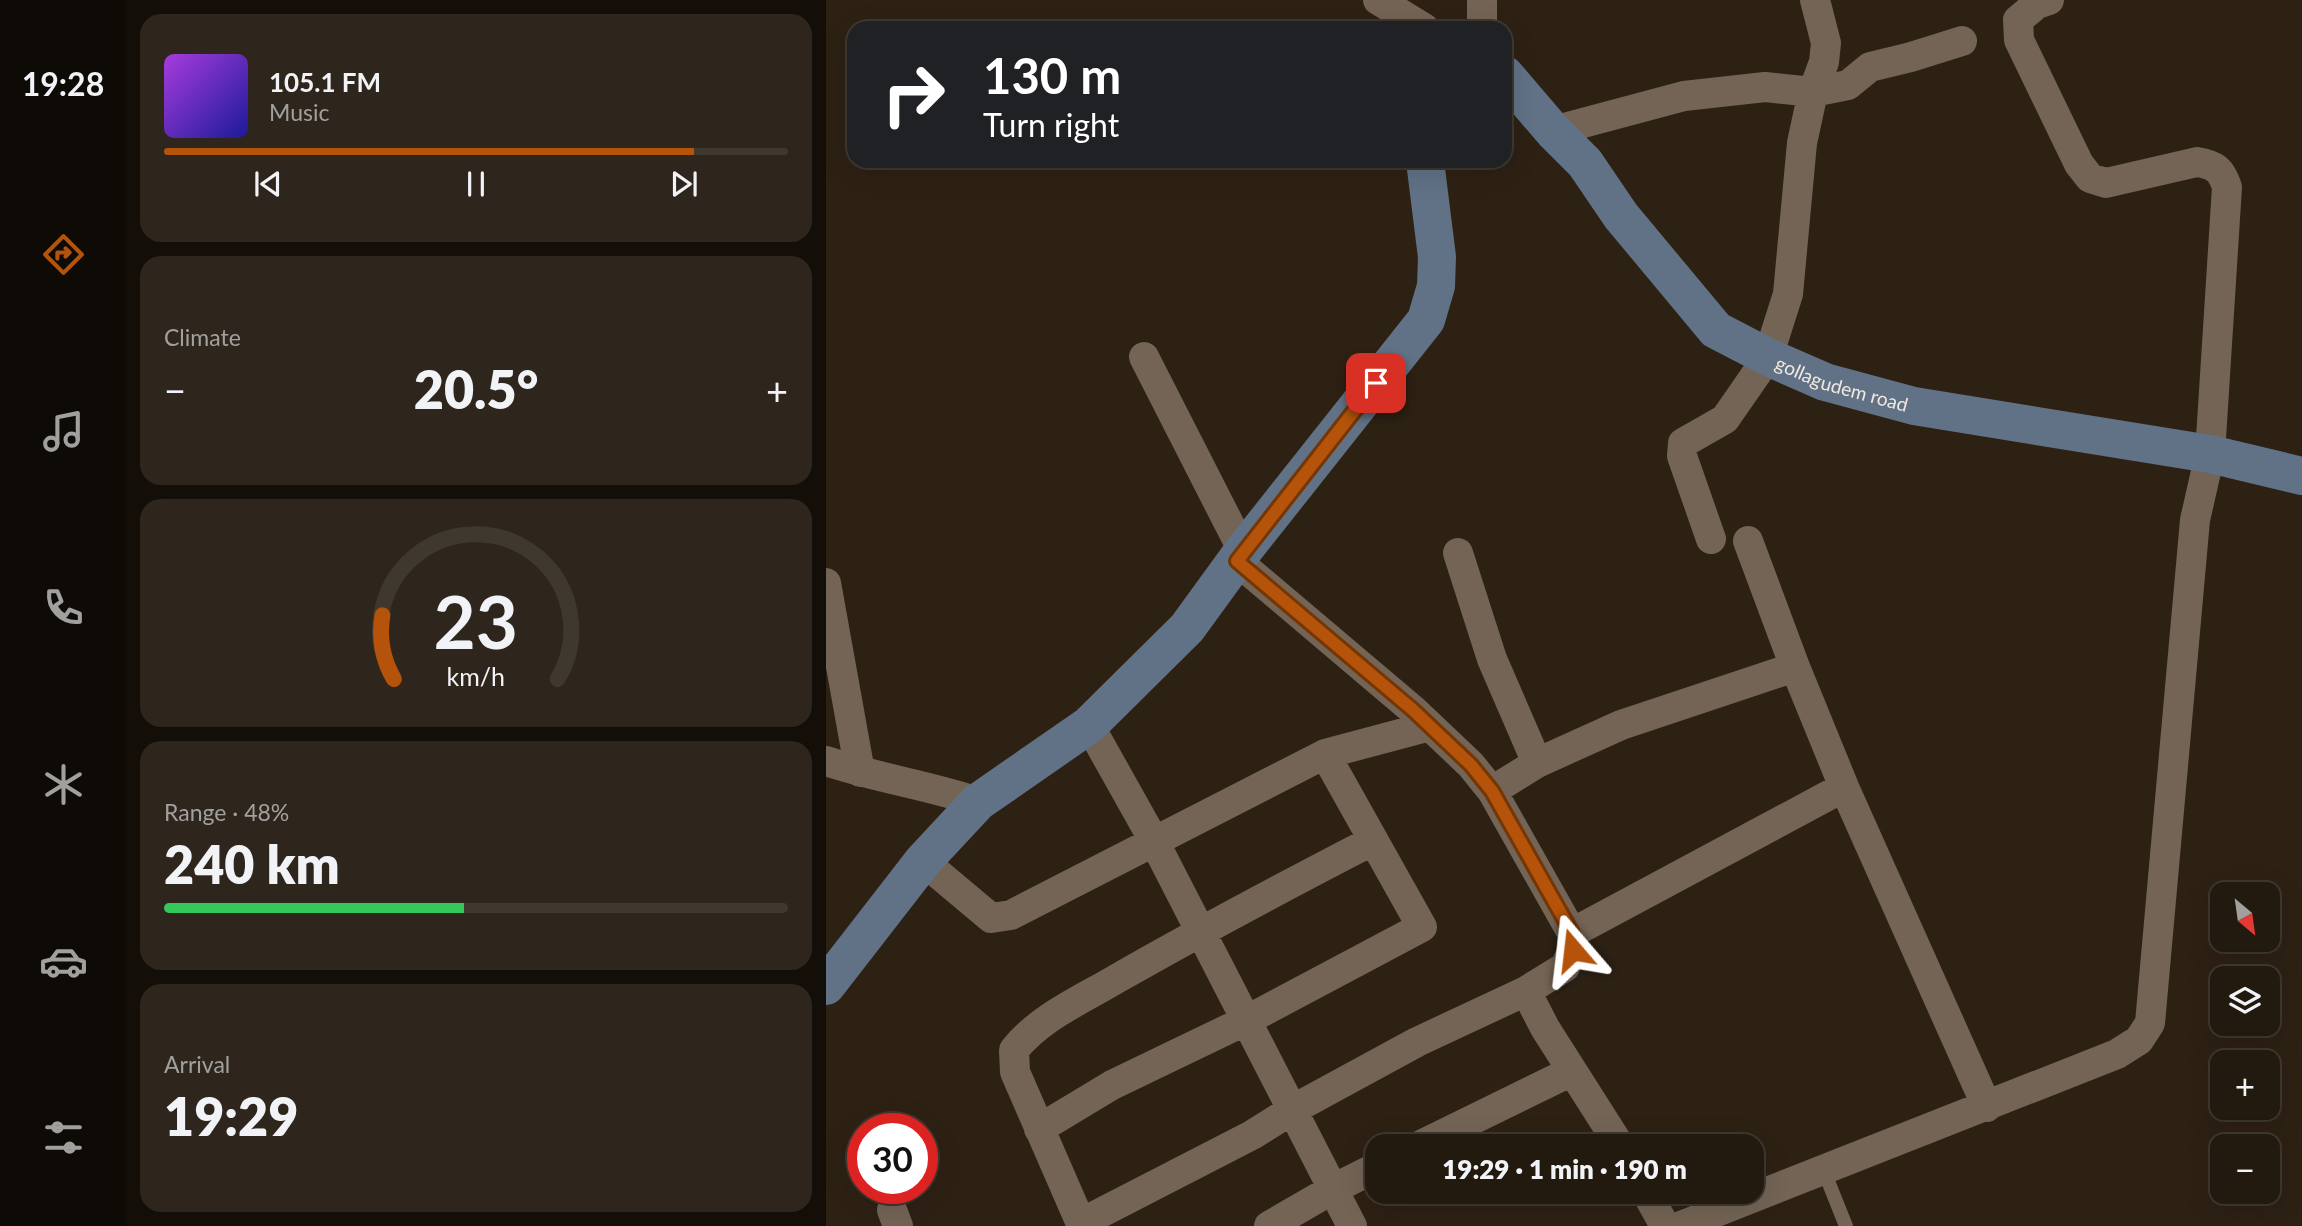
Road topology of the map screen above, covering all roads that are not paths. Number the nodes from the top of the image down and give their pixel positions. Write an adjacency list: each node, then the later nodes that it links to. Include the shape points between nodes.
1 (1378, 0): 5 (street)
2 (1482, 0): 6 (street)
3 (1815, 0): 9 (street, via 1826,43)
4 (2049, 0): 14 (street, via 2018,20 2019,40 2090,178 2106,183 2197,162 2212,164 2222,172 2227,187)
5 (1412, 21)
6 (1482, 21)
7 (1962, 41): 9 (street, via 1870,66 1848,85)
8 (1512, 83): 10 (street, gollagudem road)
9 (1813, 92): 10 (street, via 1765,87 1684,96); 13 (street, via 1802,143 1788,294)
10 (1553, 131): 13 (street, gollagudem road, via 1585,163 1621,216 1716,330)
11 (1426, 168): 19 (street, via 1437,257 1436,286 1426,320)
12 (1144, 357): 19 (street)
13 (1768, 357): 14 (street, gollagudem road, via 1825,382 1914,405); 16 (street, via 1725,419 1683,443 1682,456)
14 (2210, 454): 15 (street, gollagudem road); 40 (street, via 2195,520 2150,1023 2139,1041 2117,1054)
15 (2302, 476)
16 (1711, 539)
17 (1748, 541): 21 (street)
18 (1458, 552): 26 (street, via 1492,659)
19 (1240, 556): 22 (street, via 1187,628); 23 (street)
20 (826, 583): 27 (street)
21 (1796, 667): 26 (street, via 1621,724); 28 (street)
22 (1089, 725): 30 (street); 31 (street)
23 (1430, 726): 24 (street); 29 (street)
24 (1325, 754): 31 (street); 32 (street)
25 (826, 761): 27 (street)
26 (1537, 763): 29 (street)
27 (860, 772): 30 (street)
28 (1844, 787): 35 (street); 40 (street)
29 (1492, 791): 35 (street)
30 (978, 802): 33 (street)
31 (1154, 841): 33 (street, via 998,919 981,912); 34 (street)
32 (1372, 841): 34 (street); 38 (street, via 1422,927)
33 (923, 861): 36 (street)
34 (1199, 931): 38 (street); 42 (street, via 1055,1014 1014,1050 1015,1072)
35 (1572, 933): 37 (street, via 1573,950 1565,967)
36 (826, 986)
37 (1525, 990): 39 (street); 41 (street)
38 (1247, 1020): 41 (street); 42 (street, via 1112,1085)
39 (1572, 1071): 43 (street); 44 (street)
40 (1987, 1107): 45 (street)
41 (1292, 1110): 47 (street); 49 (street)
42 (1039, 1129): 49 (street)
43 (1443, 1134)
44 (1612, 1134)
45 (1824, 1171): 53 (street); 54 (lane)
46 (1365, 1173): 47 (street)
47 (1332, 1189): 50 (street); 51 (street)
48 (1653, 1204): 52 (street)
49 (1082, 1224)
50 (1269, 1226)
51 (1352, 1226)
52 (1665, 1226)
53 (1681, 1226)
54 (1846, 1226)

